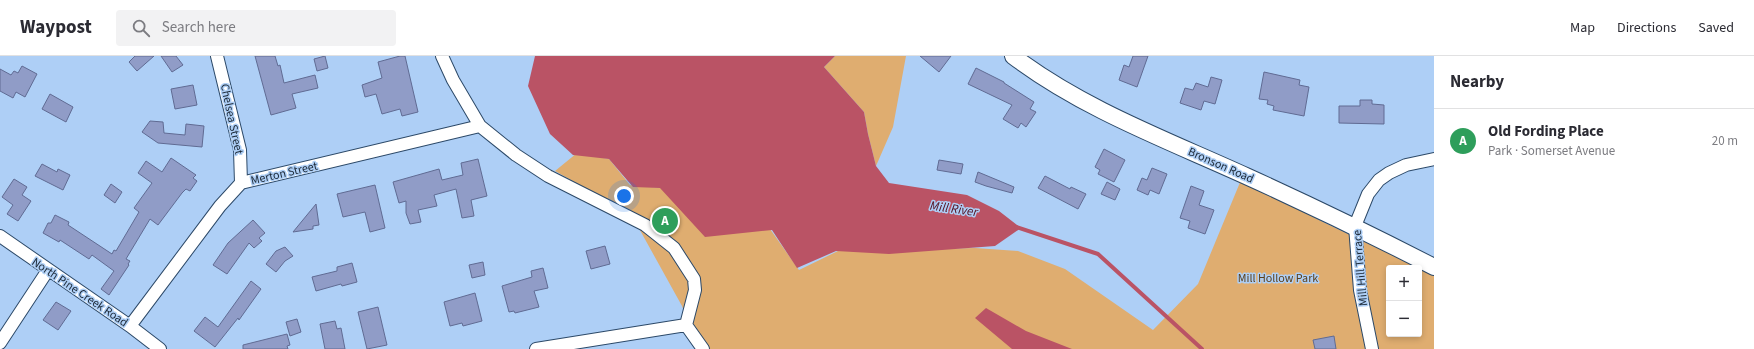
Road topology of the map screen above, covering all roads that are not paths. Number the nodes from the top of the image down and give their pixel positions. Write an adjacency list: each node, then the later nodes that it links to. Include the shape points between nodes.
1 (218, 56): 6 (street, Chelsea Street, via 240,150)
2 (442, 56): 4 (street)
3 (1013, 56): 7 (main road, Bronson Road, via 1044,78 1109,114)
4 (480, 126): 6 (street, Merton Street); 11 (street, via 516,155 548,176 646,225 669,243 694,279 695,290)
5 (1434, 158): 7 (street, Mill Hill Terrace, via 1406,165 1379,180 1368,194)
6 (241, 183): 12 (street, Merton Street, via 220,206)
7 (1355, 226): 9 (main road, Bronson Road); 17 (street, Mill Hill Terrace, via 1360,290)
8 (0, 236): 10 (street, North Pine Creek Road)
9 (1434, 267)
10 (48, 270): 12 (street, North Pine Creek Road); 13 (street)
11 (686, 325): 15 (street); 16 (street)
12 (130, 326): 14 (street, North Pine Creek Road)
13 (0, 343)
14 (160, 349)
15 (536, 349)
16 (703, 349)
17 (1372, 349)

